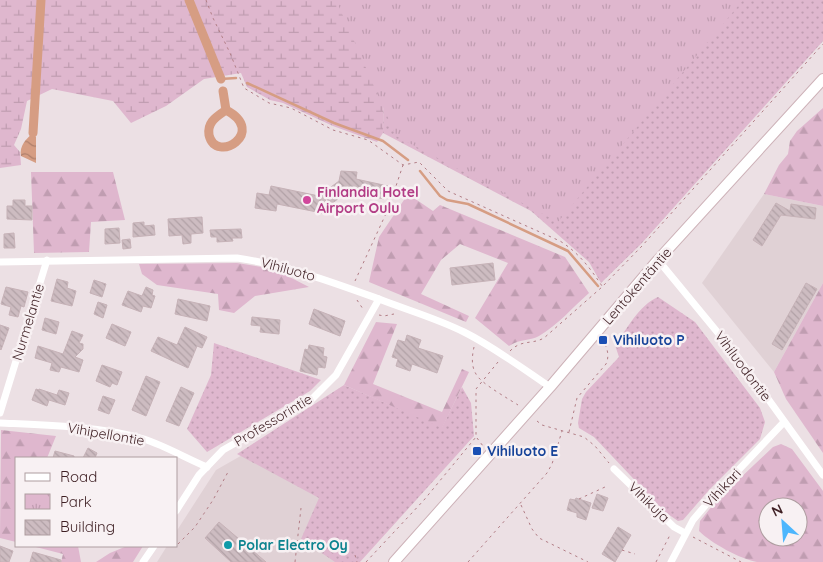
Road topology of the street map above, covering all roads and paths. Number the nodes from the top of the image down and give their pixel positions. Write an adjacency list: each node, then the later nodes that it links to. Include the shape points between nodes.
1 (206, 0): 4 (path, via 244,88 269,103 291,108 333,130 368,140)
2 (823, 44): 9 (path)
3 (823, 79): 6 (main road, Lentokentäntie)
4 (403, 164): 8 (path, via 389,206); 9 (path, via 419,162 448,191 566,244 586,262)
5 (47, 260): 7 (street, Vihiluoto); 11 (street, Vihiluoto, via 237,258 260,261); 20 (street, Nurmelantie)
6 (658, 260): 14 (main road, Lentokentäntie); 22 (street, Vihiluodontie, via 737,356)
7 (0, 262)
8 (355, 281)
9 (602, 287): 16 (path, via 544,338 516,344)
10 (355, 298): 12 (path, via 363,309)
11 (379, 299): 12 (street, Professorintie); 16 (street, Vihiluoto, via 463,332)
12 (372, 313): 13 (path, via 384,316); 28 (street, Professorintie, via 336,375 311,400 223,450)
13 (396, 313)
14 (596, 333): 18 (main road, Lentokentäntie); 25 (path, via 608,349 608,360 577,398)
15 (468, 343): 17 (path, via 474,347 472,357 476,375)
16 (504, 356): 17 (path); 18 (street, Vihiluoto)
17 (482, 381): 19 (path); 26 (path, via 475,397)
18 (550, 387): 27 (main road, Lentokentäntie)
19 (518, 405)
20 (0, 413)
21 (537, 421): 24 (path)
22 (784, 422): 31 (street, Vihiluodontie); 38 (street, Vihikari, via 710,500)
23 (0, 423): 28 (street, Vihipellontie, via 49,425 144,439)
24 (562, 431): 25 (path); 34 (path, via 547,473)
25 (569, 432): 29 (path, via 589,440)
26 (476, 438): 27 (path, via 483,446 477,451); 47 (path)
27 (486, 458): 48 (main road, Lentokentäntie)
28 (207, 467): 35 (street, Professorintie)
29 (614, 469): 37 (street, Vihikuja)
30 (228, 472): 39 (path, via 195,527)
31 (823, 475)
32 (604, 487): 33 (path)
33 (578, 498)
34 (520, 504): 49 (path); 50 (path, via 539,538)
35 (178, 507)
36 (301, 508): 45 (path)
37 (674, 527): 38 (street, Vihikuja); 51 (path)
38 (685, 533): 52 (street, Vihikari); 53 (path)
39 (178, 544)
40 (153, 547): 44 (street)
41 (622, 550): 42 (path)
42 (635, 554)
43 (355, 556): 46 (path)
44 (143, 562)
45 (295, 562)
46 (356, 562)
47 (366, 562)
48 (394, 562)
49 (468, 562)
50 (588, 562)
51 (656, 562)
52 (670, 562)
53 (741, 562)

